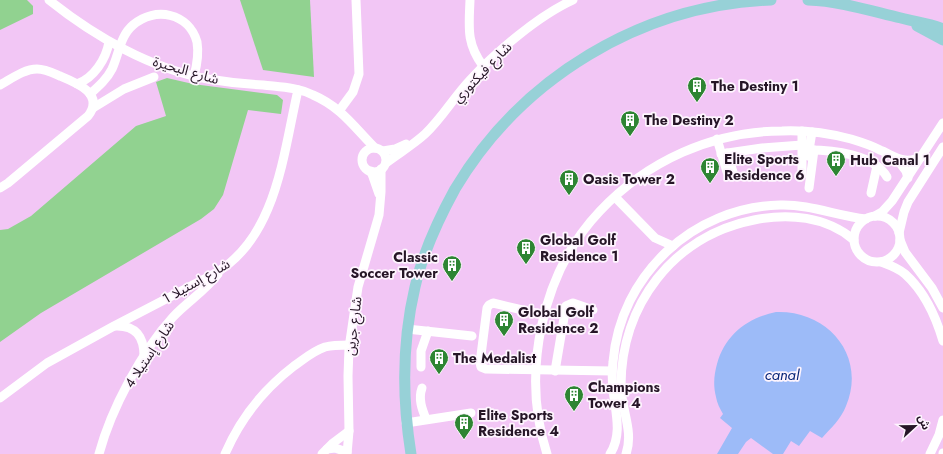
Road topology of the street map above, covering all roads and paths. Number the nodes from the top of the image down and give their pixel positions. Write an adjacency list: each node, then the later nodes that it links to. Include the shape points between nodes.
1 (49, 0): 12 (street, شارع البحيرة)
2 (356, 0): 22 (street, via 359,74 353,92)
3 (470, 0): 14 (street, via 470,39 473,52)
4 (572, 0): 14 (street, شارع فيكتوري, via 515,38)
5 (770, 0): 8 (main road)
6 (808, 0): 7 (main road)
7 (816, 0): 9 (main road)
8 (729, 2): 61 (main road, via 669,18 615,40 565,70 520,106 482,148 440,218 415,285)
9 (902, 18): 10 (main road); 11 (main road)
10 (943, 28)
11 (943, 40)
12 (108, 42): 13 (street, شارع البحيرة); 17 (street, via 105,56 91,76)
13 (120, 47): 15 (street, شارع البحيرة, via 150,61); 15 (street, via 126,32 139,20 163,15 178,19 191,28 197,43 198,60); 20 (street, via 110,73)
14 (483, 66): 27 (street, شارع فيكتوري, via 430,129)
15 (194, 76): 19 (street, شارع البحيرة)
16 (154, 77): 21 (street, via 124,89)
17 (77, 84): 18 (street, via 36,69 26,71); 20 (street)
18 (0, 85)
19 (298, 90): 22 (street, شارع البحيرة, via 313,94); 56 (street, شارع إستيلا 1, via 278,178 266,216 245,248)
20 (90, 94): 21 (street)
21 (93, 108): 44 (street, via 88,116)
22 (339, 111): 24 (street, شارع البحيرة)
23 (943, 123): 35 (street)
24 (353, 124): 32 (street, شارع البحيرة); 33 (street, شارع البحيرة)
25 (802, 131): 26 (street); 28 (street, via 753,133); 30 (street)
26 (812, 132): 29 (street, via 830,134); 30 (street)
27 (418, 139): 32 (street, شارع فيكتوري, via 395,149); 38 (street, شارع فيكتوري)
28 (717, 139): 34 (street); 47 (street, via 673,156 646,172)
29 (872, 146): 36 (street); 37 (street)
30 (805, 147): 30 (street, via 802,174); 34 (street, via 762,148); 37 (street); 45 (street)
31 (943, 147): 50 (street, via 908,202)
32 (379, 150): 33 (street, via 367,150); 38 (street, via 385,155)
33 (364, 153): 40 (street, via 364,166)
34 (724, 154): 41 (street)
35 (920, 158): 36 (street); 43 (street)
36 (897, 159): 43 (street)
37 (867, 160): 39 (street)
38 (384, 166): 40 (street, via 374,172); 48 (street, شارع جرين)
39 (877, 166): 42 (street); 46 (street)
40 (371, 171): 48 (street, شارع جرين)
41 (731, 173)
42 (887, 177)
43 (908, 178): 49 (street, via 887,207)
44 (0, 188)
45 (809, 188)
46 (871, 193)
47 (615, 197): 51 (street); 59 (street, via 586,228 563,264)
48 (381, 201): 65 (street, شارع جرين, via 358,287)
49 (871, 217): 50 (street, via 892,222); 52 (street, via 857,227); 53 (street, via 848,216 796,205 760,207 741,210 711,222 688,234)
50 (899, 236): 55 (street, via 898,248 894,254); 57 (street, via 905,252 932,288)
51 (655, 238): 53 (street); 54 (street)
52 (854, 240): 55 (street, via 859,254 873,262); 85 (street, via 840,229 818,221 792,217 762,218 714,233 674,260 644,296 626,340 621,387 630,433)
53 (673, 246): 54 (street)
54 (659, 259): 70 (street, via 641,280 627,305 617,333)
55 (881, 262): 64 (street, via 905,274 918,289 937,322)
56 (221, 270): 60 (street, شارع إستيلا 1); 66 (street, شارع إستيلا 4, via 173,317)
57 (943, 308)
58 (593, 310): 69 (street, via 573,303 566,306)
59 (544, 315): 68 (street, via 537,348); 68 (street, via 493,303 487,308 481,367)
60 (114, 326): 66 (street, via 128,327 138,334 143,344); 72 (street, شارع إستيلا 1, via 47,363)
61 (407, 329): 62 (street); 76 (main road, via 404,378)
62 (428, 331): 63 (street); 67 (street, via 421,351)
63 (472, 336)
64 (943, 341)
65 (349, 345): 77 (street, شارع جرين); 81 (street, via 315,351 275,382 264,392 246,417)
66 (144, 356): 80 (street, شارع إستيلا 4, via 121,397)
67 (421, 366)
68 (536, 370): 69 (street); 83 (street, via 537,408)
69 (555, 370): 70 (street)
70 (612, 371): 84 (street, via 618,430 616,443)
71 (422, 388): 74 (street, via 421,402)
72 (0, 398)
73 (471, 413): 74 (street)
74 (426, 419): 76 (street)
75 (943, 420): 86 (street)
76 (406, 423): 82 (main road)
77 (349, 431): 78 (street); 79 (street, شارع جرين)
78 (325, 452): 79 (street, via 335,448)
79 (347, 453)
80 (99, 454)
81 (224, 454)
82 (411, 454)
83 (547, 454)
84 (610, 454)
85 (626, 454)
86 (930, 454)

